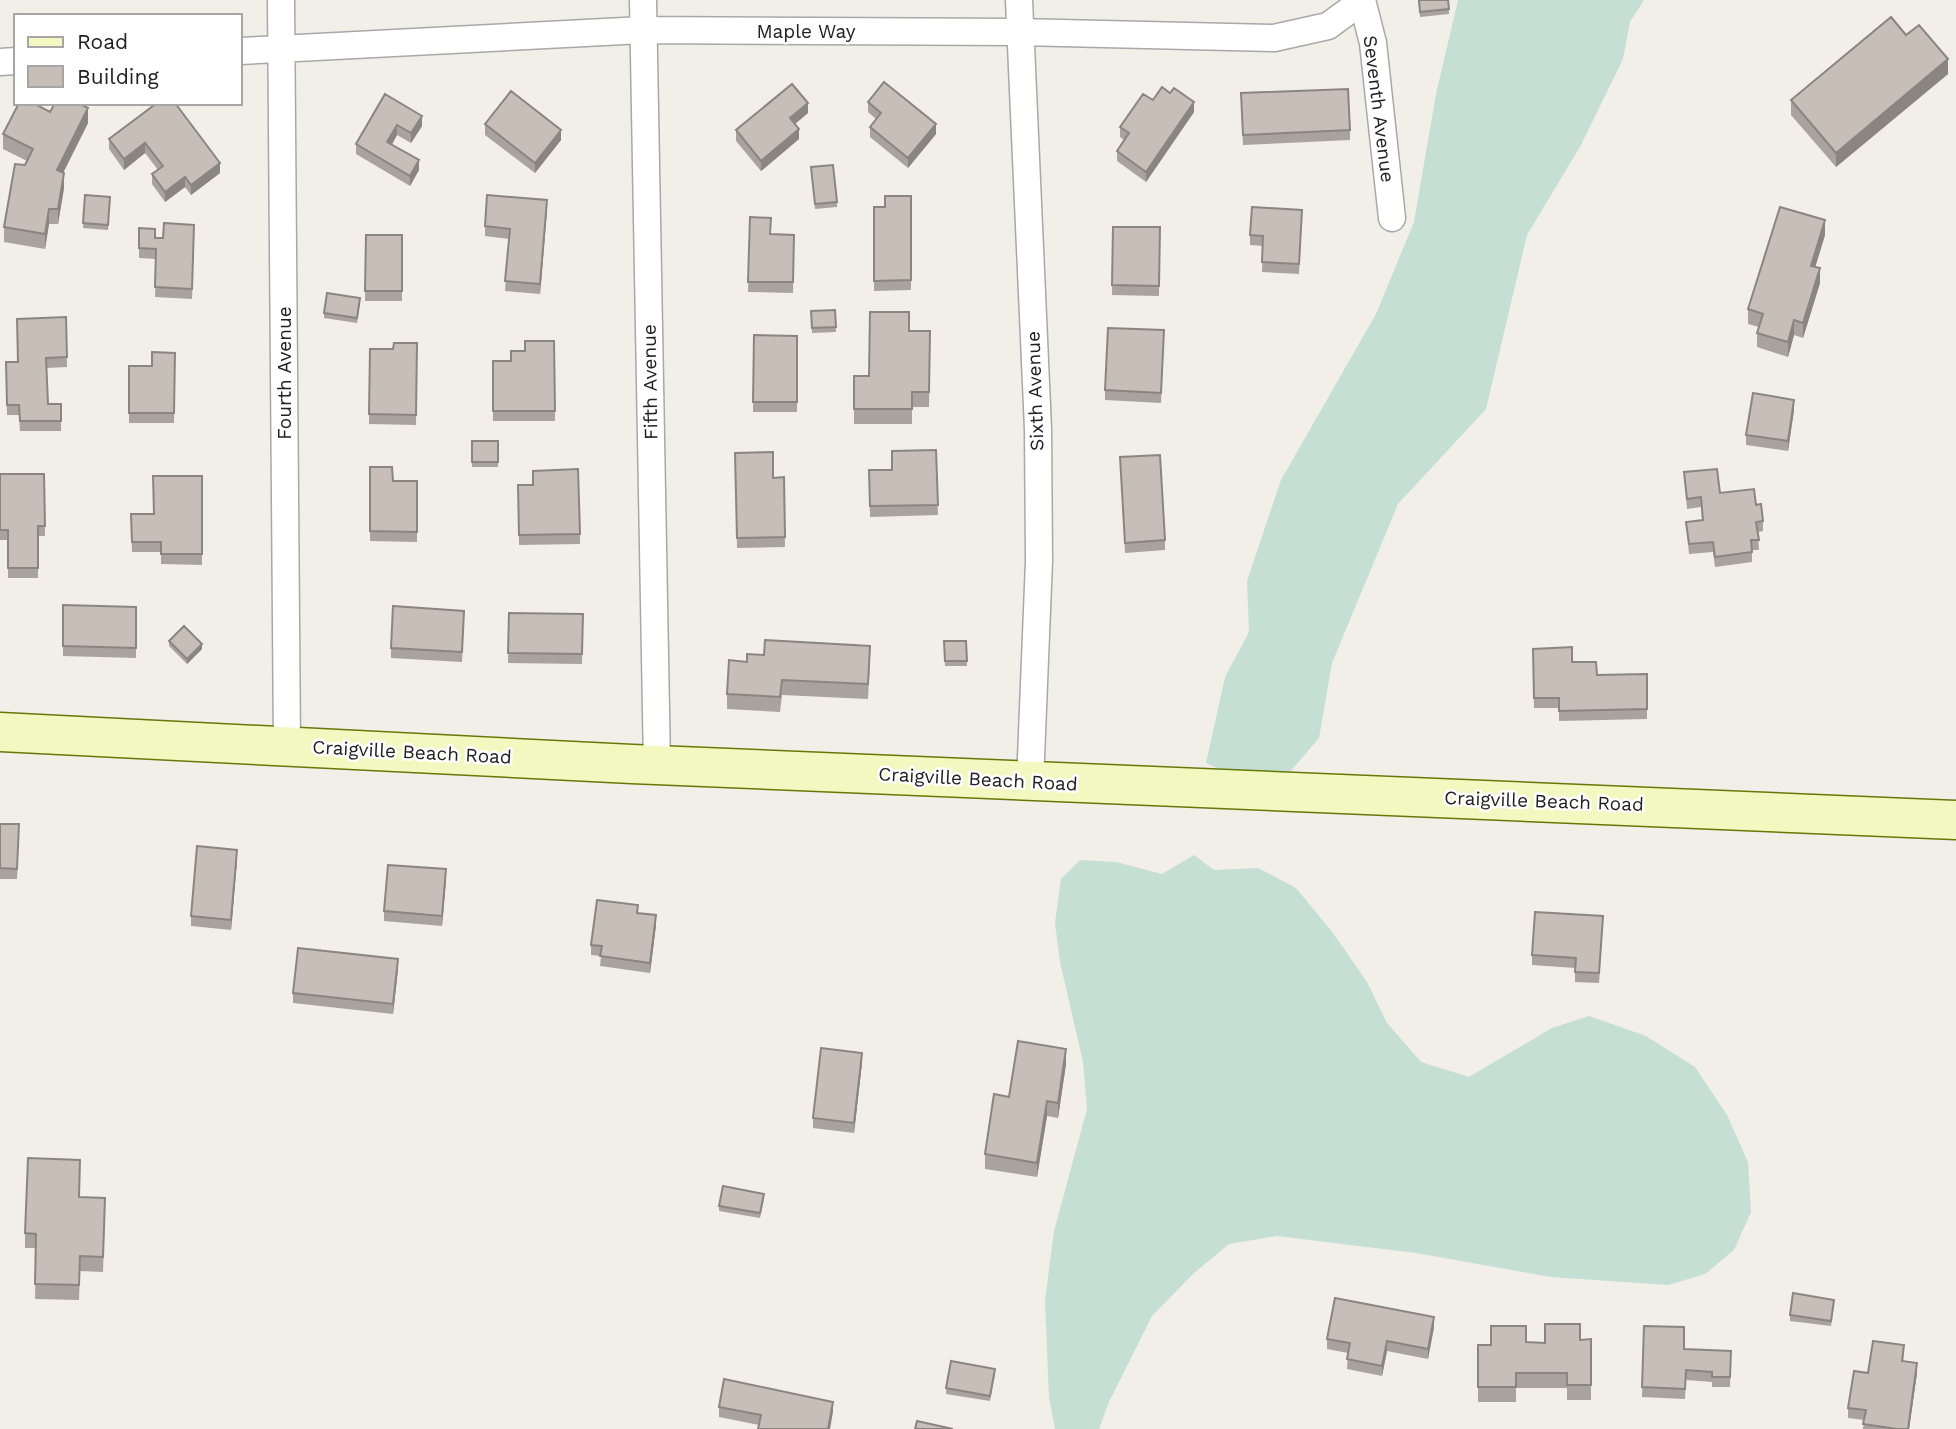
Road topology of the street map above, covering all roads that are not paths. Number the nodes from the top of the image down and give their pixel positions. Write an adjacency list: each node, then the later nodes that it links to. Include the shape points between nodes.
1 (281, 0): 7 (street, Fourth Avenue)
2 (643, 0): 5 (street, Fifth Avenue)
3 (1019, 0): 6 (street, Sixth Avenue)
4 (1362, 0): 6 (street, Maple Way, via 1328,26 1274,38); 9 (street, Seventh Avenue, via 1373,43)
5 (643, 30): 6 (street, Maple Way); 7 (street, Maple Way); 12 (street, Fifth Avenue)
6 (1019, 32): 13 (street, Sixth Avenue, via 1038,429 1039,561)
7 (282, 49): 8 (street, Maple Way); 11 (street, Fourth Avenue)
8 (242, 51)
9 (1392, 218)
10 (0, 732): 11 (main road, Craigville Beach Road)
11 (287, 746): 12 (main road, Craigville Beach Road)
12 (657, 765): 13 (main road, Craigville Beach Road)
13 (1030, 782): 14 (main road, Craigville Beach Road)
14 (1956, 820)

